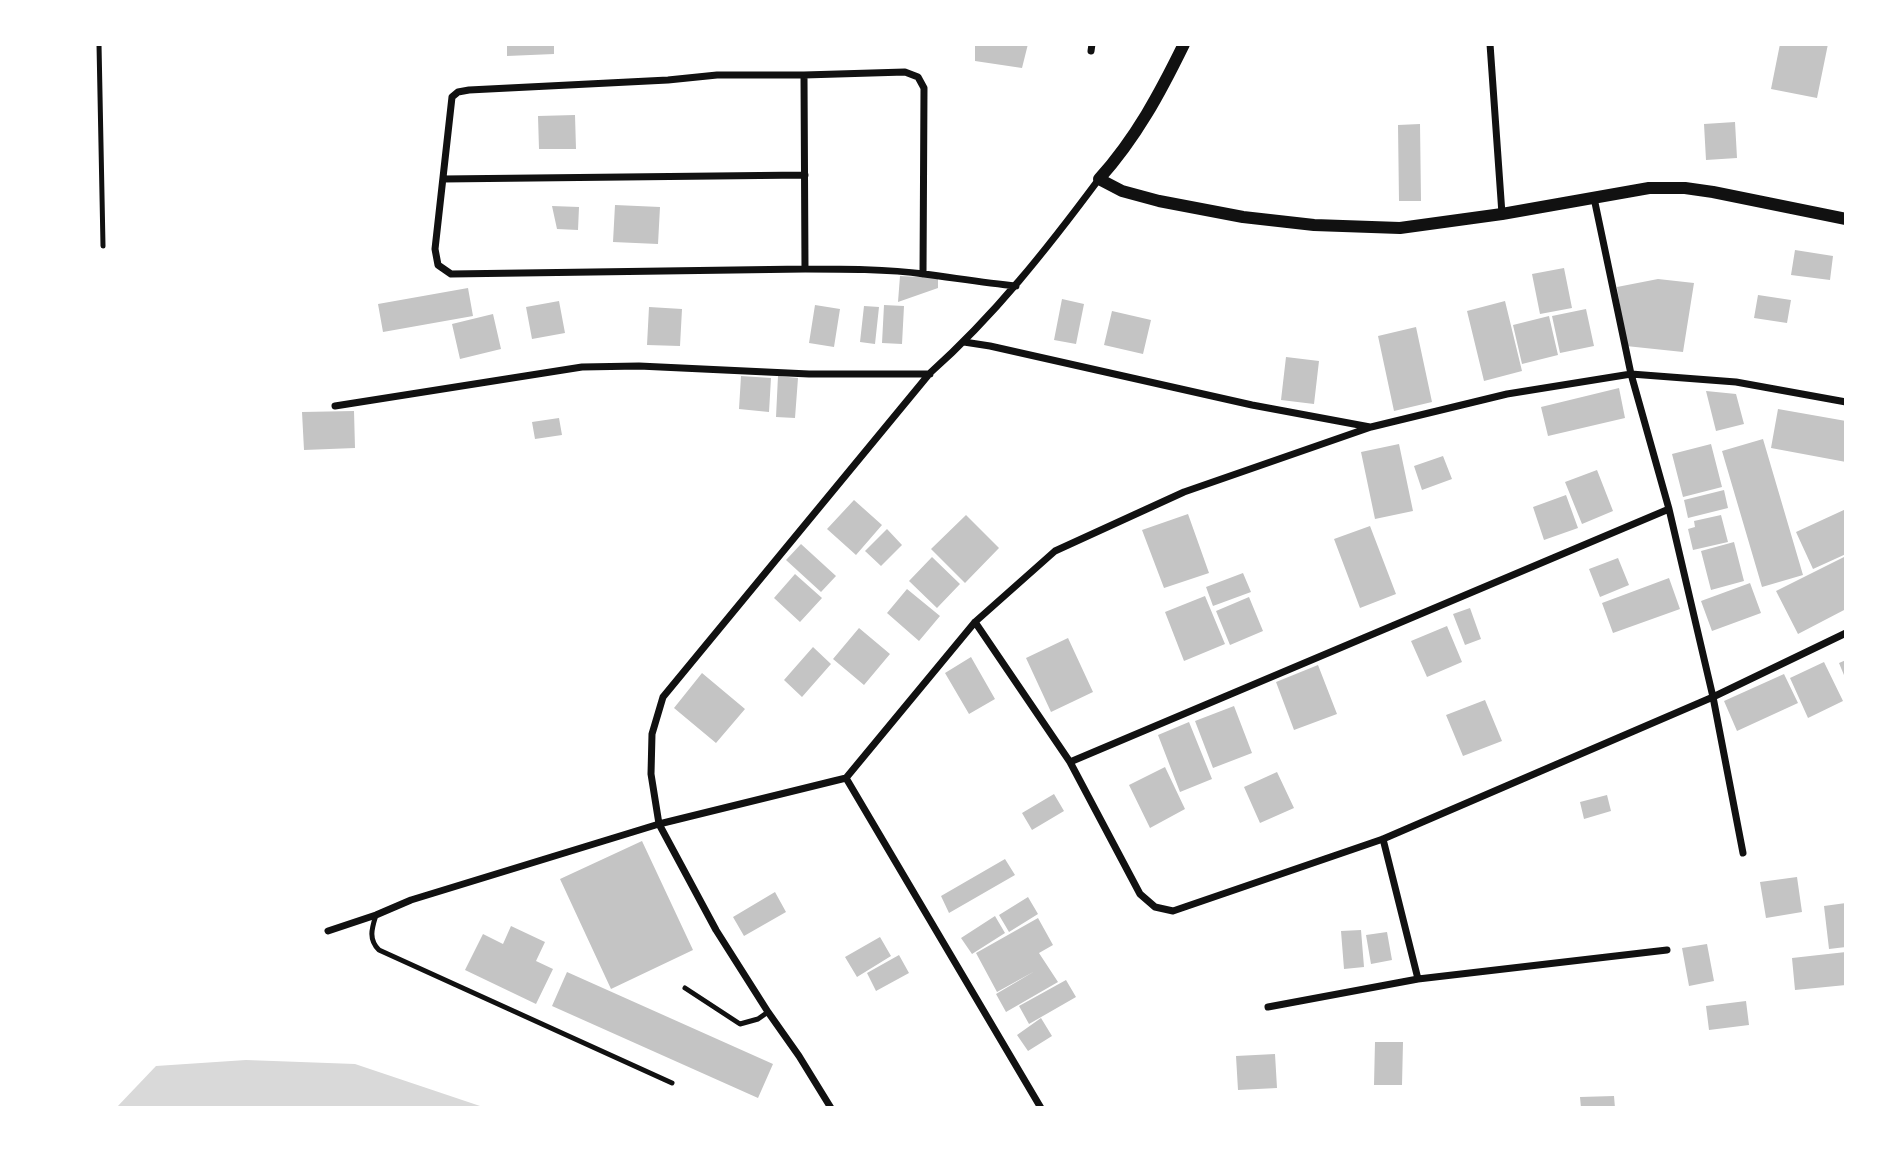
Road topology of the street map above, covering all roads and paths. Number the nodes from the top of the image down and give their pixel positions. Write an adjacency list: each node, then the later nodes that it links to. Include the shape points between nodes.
1 (99, 44): 11 (lane)
2 (1184, 44): 7 (street, via 1153,107)
3 (1490, 44): 9 (street)
4 (804, 75): 5 (street); 6 (street, via 717,75 458,92 452,97); 13 (street, via 905,72 918,77 924,88)
5 (805, 174): 6 (street); 12 (street)
6 (443, 179): 12 (street, via 435,249 438,265 452,274)
7 (1099, 179): 9 (street, via 1159,201 1314,225 1400,228); 14 (street)
8 (1594, 198): 9 (street); 10 (street, via 1649,188 1685,188); 17 (street)
9 (1502, 214)
10 (1846, 219)
11 (103, 246)
12 (805, 269): 13 (street)
13 (923, 274): 14 (street)
14 (1016, 286): 15 (street)
15 (964, 342): 16 (street); 20 (street)
16 (930, 373): 19 (street, via 582,368); 27 (street, via 663,696 652,734 651,774)
17 (1631, 374): 18 (street, via 1736,382); 20 (street, via 1507,394); 21 (street)
18 (1846, 402)
19 (335, 406)
20 (1371, 427): 22 (street, via 1184,492 1055,551)
21 (1669, 509): 24 (street); 25 (street)
22 (975, 622): 25 (street); 26 (street)
23 (1846, 633): 24 (street)
24 (1713, 698): 28 (street); 29 (street)
25 (1070, 762): 28 (street, via 1140,894 1154,907 1173,911)
26 (846, 778): 27 (street); 39 (street)
27 (659, 824): 30 (street, via 411,900); 36 (street, via 716,930)
28 (1383, 839): 33 (street)
29 (1743, 853)
30 (376, 915): 31 (street); 37 (lane, via 373,942 384,953)
31 (328, 931)
32 (1667, 950): 33 (street)
33 (1418, 979): 35 (street)
34 (685, 988): 36 (lane, via 740,1024)
35 (1268, 1007)
36 (768, 1012): 38 (street)
37 (672, 1083)
38 (831, 1108)
39 (1041, 1108)

